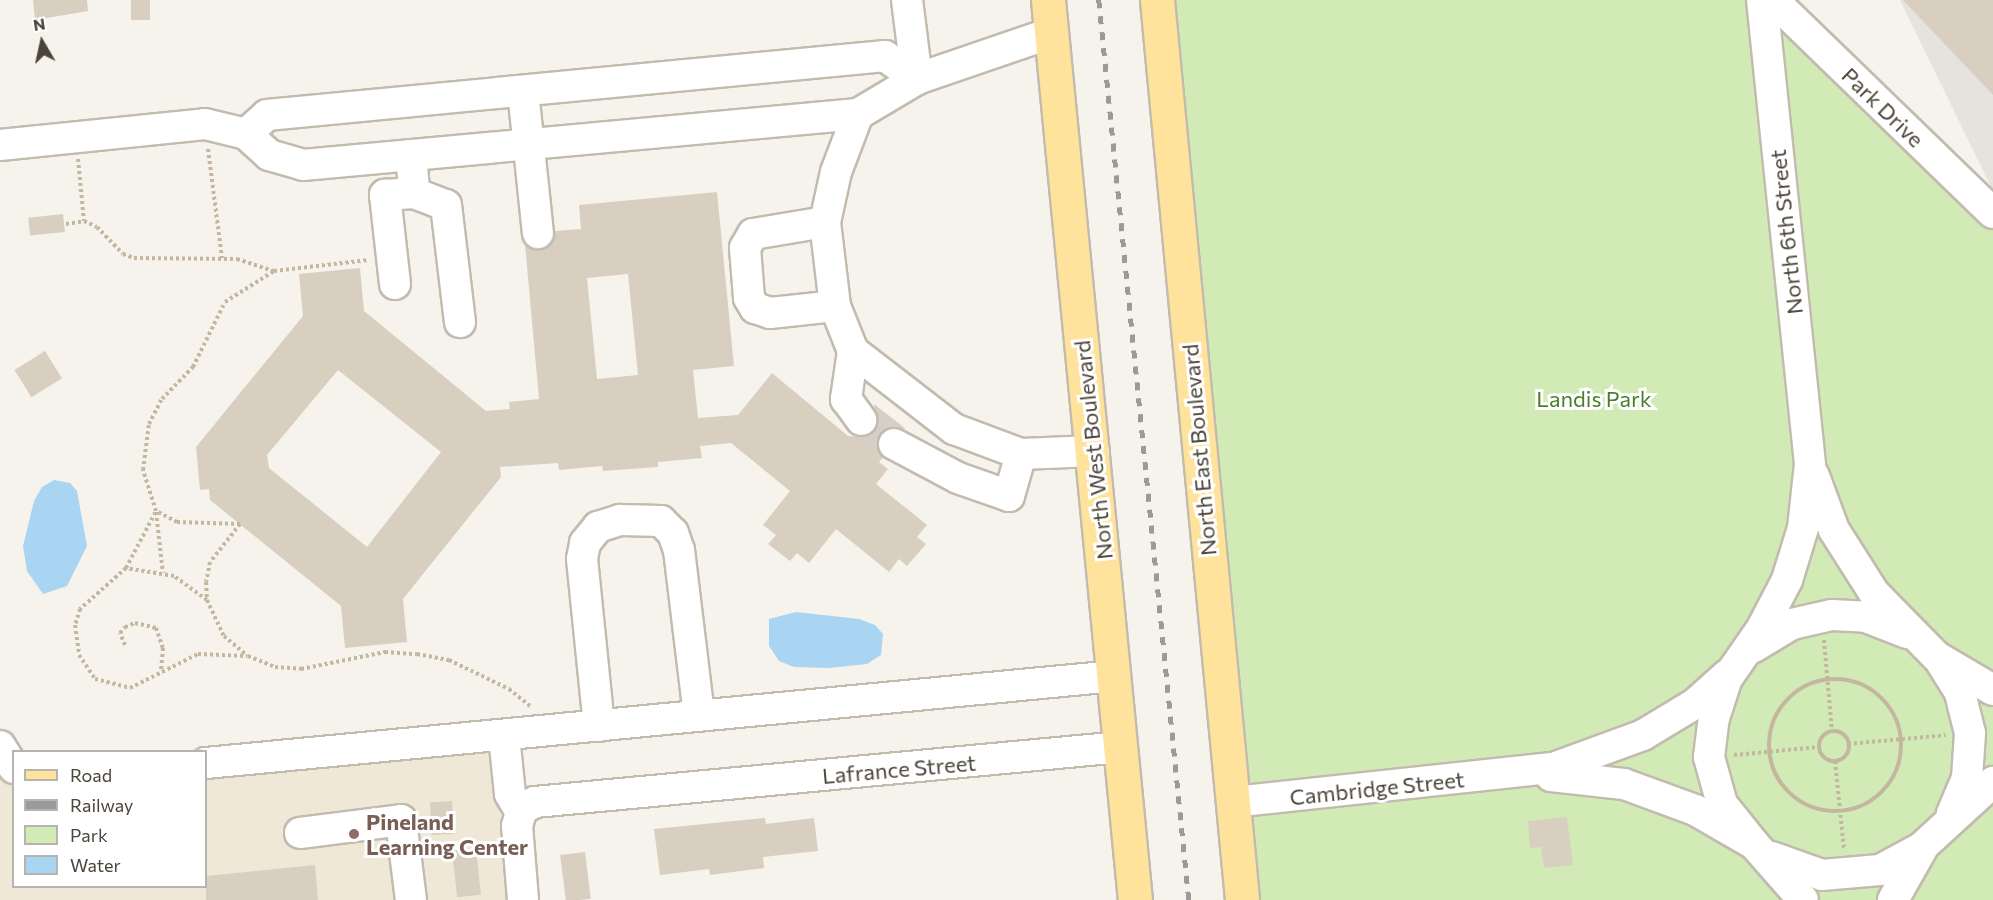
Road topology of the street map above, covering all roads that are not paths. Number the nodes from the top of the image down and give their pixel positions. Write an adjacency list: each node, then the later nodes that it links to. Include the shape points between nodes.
1 (907, 0): 7 (street)
2 (1048, 0): 6 (main road, North West Boulevard)
3 (1157, 0): 40 (main road, North East Boulevard)
4 (1762, 0): 26 (street, North 6th Street)
5 (1773, 0): 15 (street, Park Drive)
6 (1051, 33): 7 (street); 24 (main road, North West Boulevard)
7 (917, 79): 8 (street, via 885,56); 9 (street)
8 (523, 91): 10 (street, via 267,115); 11 (street)
9 (858, 114): 11 (street); 16 (street, via 836,172)
10 (246, 134): 12 (street, via 205,124); 13 (street, via 269,155 303,165)
11 (528, 144): 13 (street); 17 (street)
12 (0, 145)
13 (411, 155): 14 (street)
14 (414, 194): 18 (street, via 386,195); 20 (street, via 446,205)
15 (1993, 213)
16 (825, 222): 19 (street); 19 (street, via 753,234 745,248 749,298 755,308 770,313)
17 (538, 233)
18 (393, 271)
19 (835, 306): 21 (street)
20 (460, 322)
21 (853, 351): 22 (street); 23 (street, via 846,399)
22 (932, 416): 25 (street, via 954,429); 25 (street, via 902,449 1009,496)
23 (861, 420)
24 (1094, 451): 25 (street); 29 (main road, North West Boulevard)
25 (1021, 454)
26 (1810, 464): 27 (street, North 6th Street, via 1834,530 1855,565 1874,592); 28 (street, North 6th Street, via 1803,528 1787,580)
27 (1934, 654): 28 (street, Cambridge Street, via 1880,621 1821,616 1776,631); 30 (street, Cambridge Street); 43 (street, North 6th Street, via 1960,693 1970,733 1963,791 1953,811)
28 (1735, 667): 38 (street, Cambridge Street, via 1696,703 1618,747); 44 (street, North 6th Street, via 1714,718 1709,757 1722,804)
29 (1114, 676): 31 (street); 35 (main road, North West Boulevard)
30 (1993, 690)
31 (699, 715): 32 (street); 32 (street, via 680,550 673,533 661,521 620,520 598,528 585,543 582,559)
32 (599, 726): 33 (street)
33 (504, 736): 36 (street); 41 (street, via 510,794)
34 (0, 746): 37 (street)
35 (1121, 747): 41 (street, Lafrance Street, via 534,802); 47 (main road, North West Boulevard)
36 (207, 763)
37 (12, 765)
38 (1521, 774): 40 (street, Cambridge Street); 44 (street, Cambridge Street, via 1588,779 1647,791 1695,810)
39 (1993, 782): 43 (street, Cambridge Street)
40 (1233, 802): 48 (main road, North East Boulevard)
41 (521, 812): 46 (street, via 517,826)
42 (300, 833): 45 (street, via 401,820)
43 (1927, 843): 44 (street, Cambridge Street, via 1887,868 1846,876 1798,870); 50 (street, North 6th Street)
44 (1756, 847): 49 (street, North 6th Street)
45 (411, 900)
46 (523, 900)
47 (1135, 900)
48 (1242, 900)
49 (1803, 900)
50 (1893, 900)

